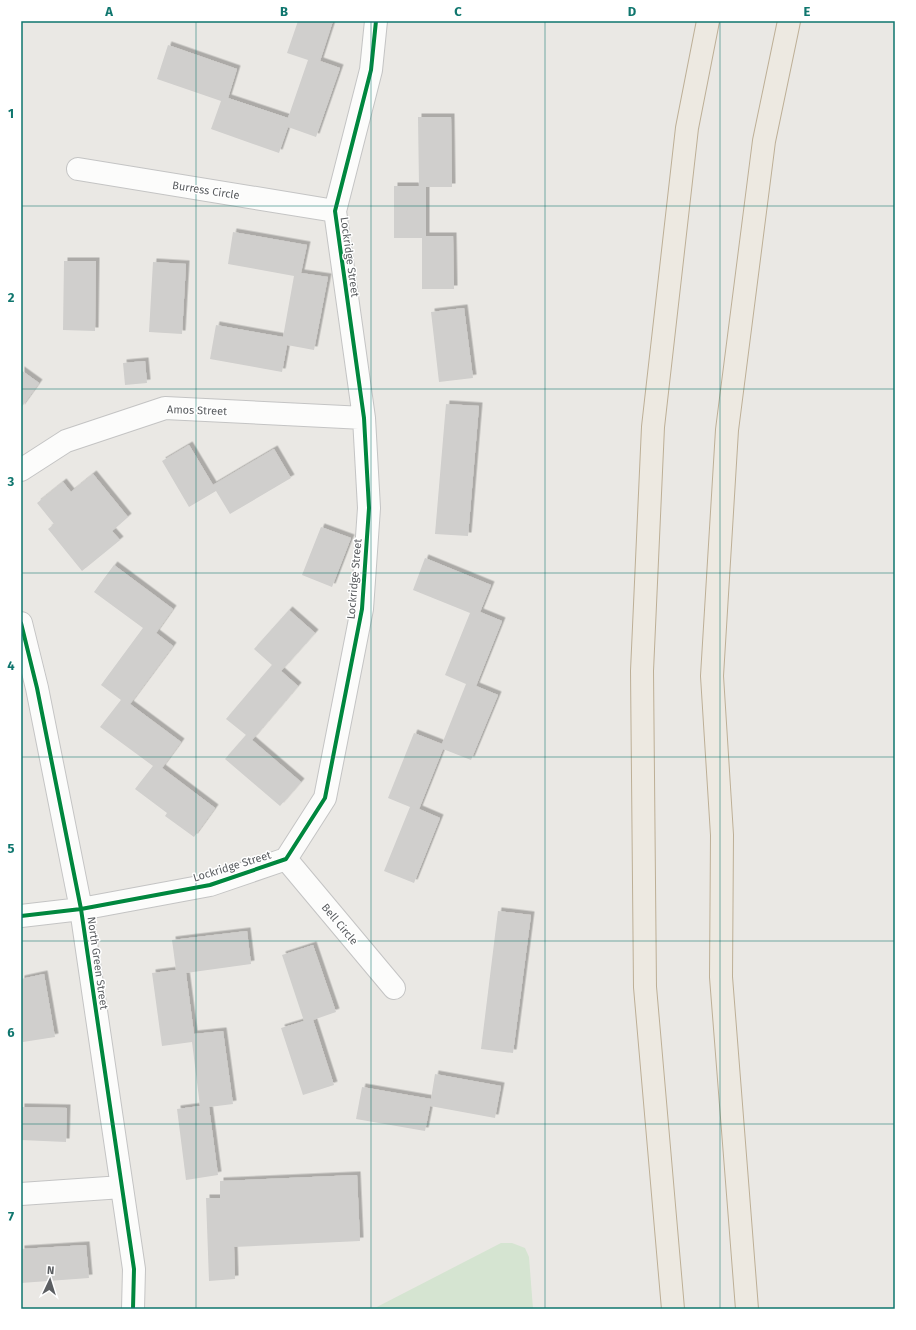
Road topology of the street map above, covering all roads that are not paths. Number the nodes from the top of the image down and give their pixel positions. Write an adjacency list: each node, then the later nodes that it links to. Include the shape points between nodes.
1 (376, 21): 5 (street, Lockridge Street, via 371,70)
2 (708, 21): 16 (highway, via 687,128 653,427 642,671 646,987)
3 (789, 21): 17 (highway, via 764,141 727,430 712,676 722,835 721,977)
4 (78, 169): 5 (street, Burress Circle)
5 (334, 211): 6 (street, Lockridge Street)
6 (364, 418): 7 (street, Amos Street, via 165,408 66,441); 9 (street, Lockridge Street, via 369,508 362,609 325,798)
7 (21, 470)
8 (21, 623): 10 (street, North Green Street, via 37,688)
9 (286, 859): 10 (street, Lockridge Street, via 210,885); 12 (street, Bell Circle)
10 (81, 909): 11 (street, Lockridge Street); 13 (street, North Green Street)
11 (21, 916)
12 (394, 988)
13 (122, 1186): 14 (street); 15 (street, North Green Street, via 134,1269)
14 (21, 1194)
15 (133, 1309)
16 (673, 1309)
17 (747, 1309)

